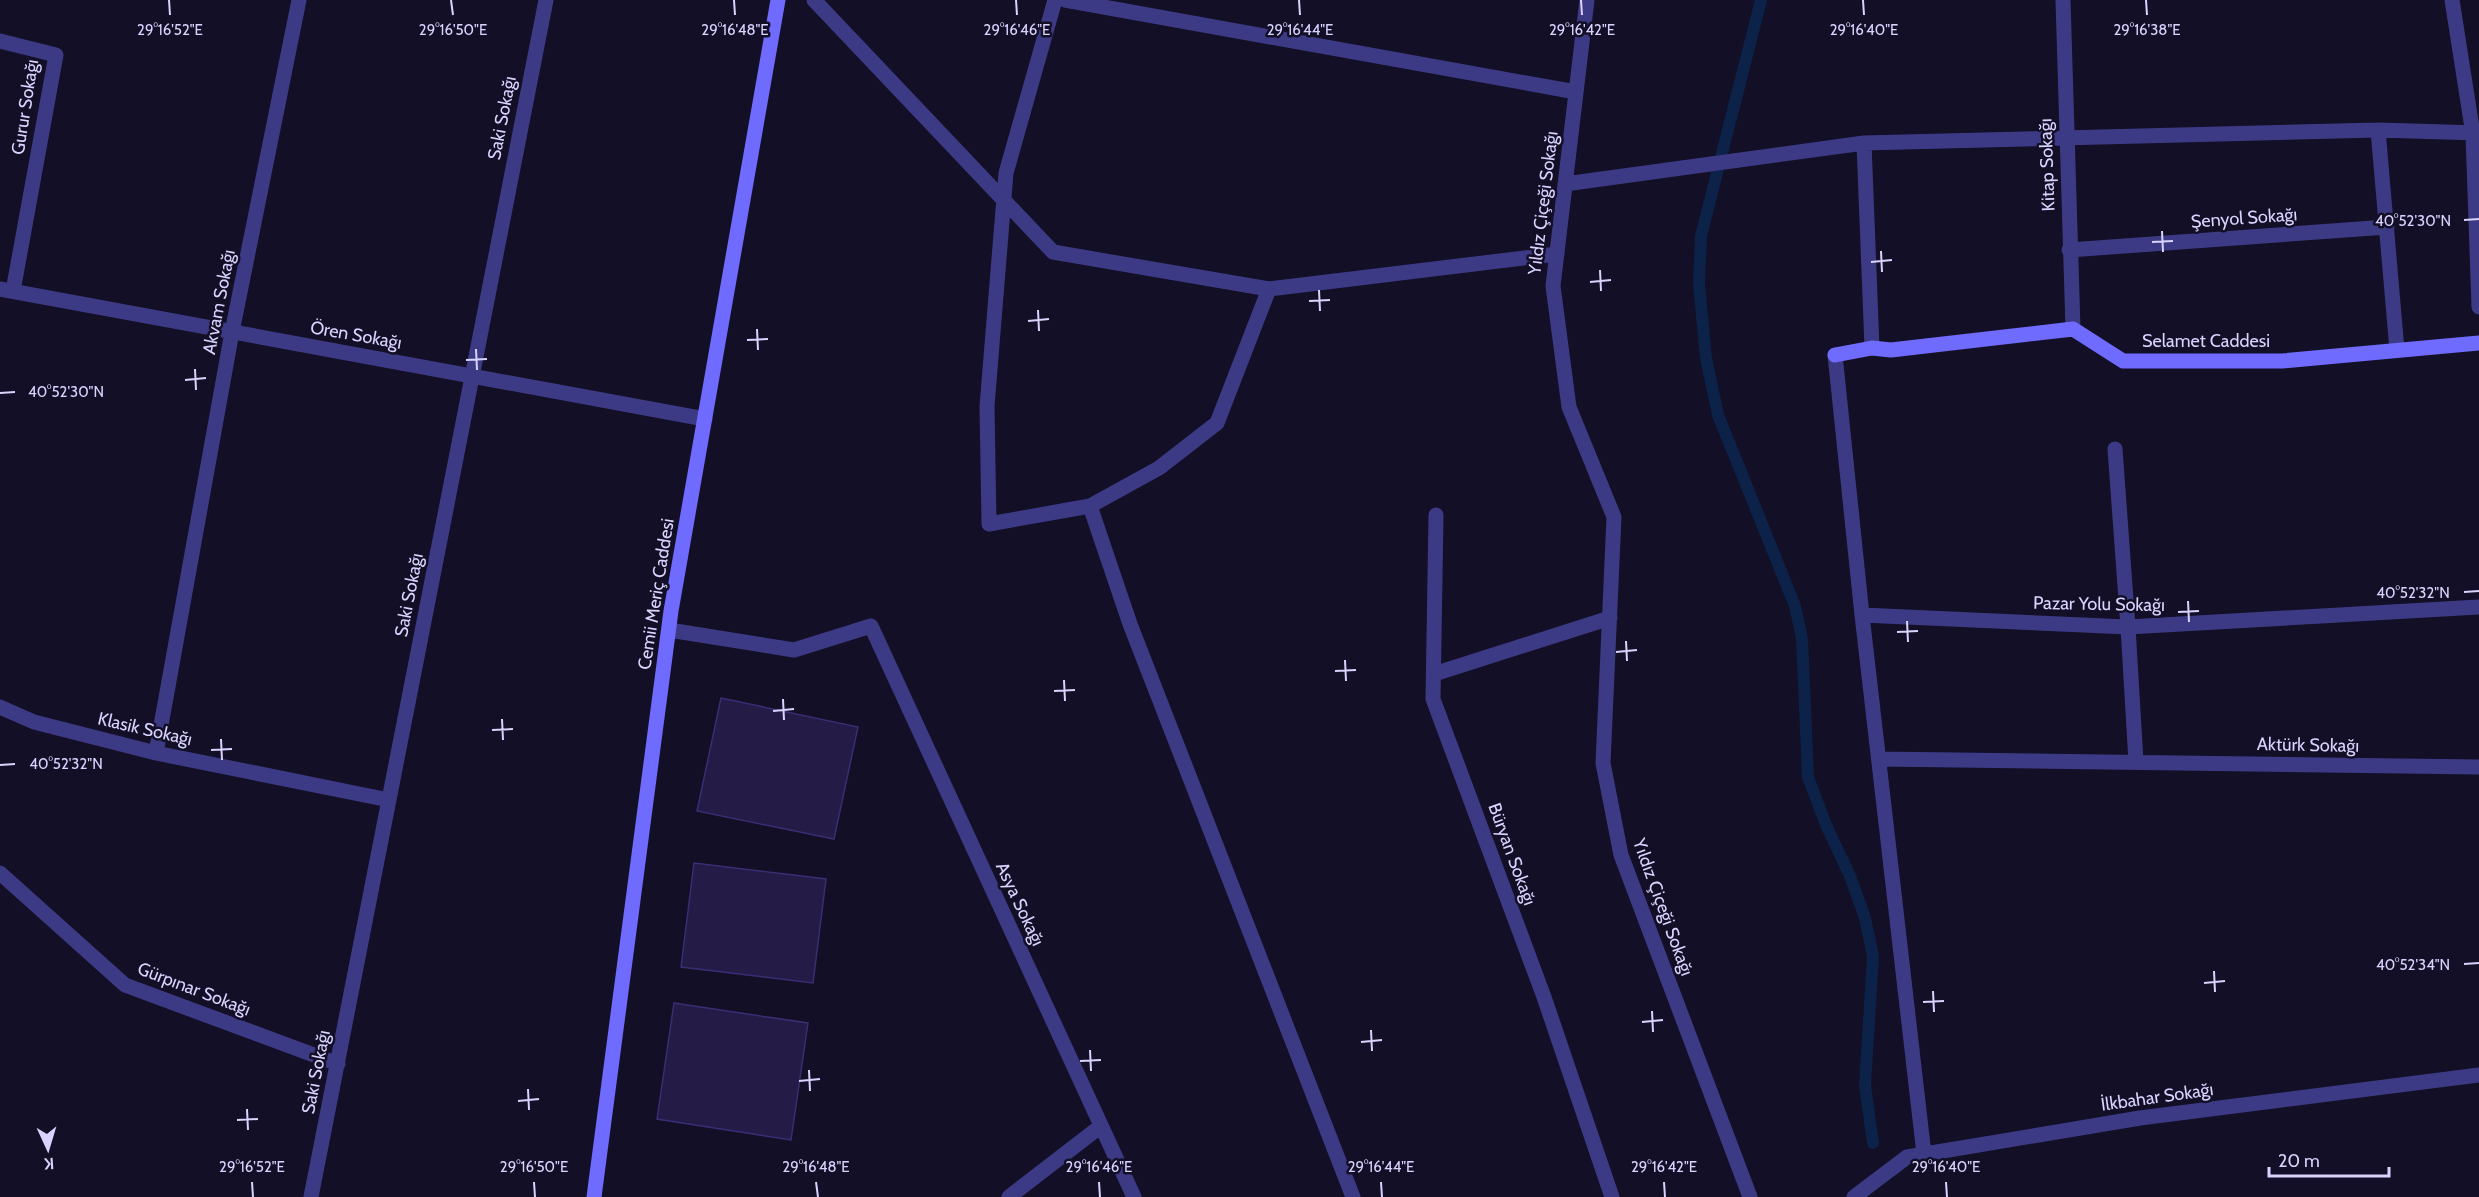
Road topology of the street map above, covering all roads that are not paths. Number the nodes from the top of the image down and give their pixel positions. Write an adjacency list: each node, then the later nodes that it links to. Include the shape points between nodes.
1 (299, 0): 25 (street, Akvam Sokağı)
2 (546, 0): 29 (street, Saki Sokağı)
3 (778, 0): 30 (street, Cemii Meriç Caddesi)
4 (813, 0): 17 (street)
5 (1055, 0): 17 (street, via 1006,173)
6 (1065, 0): 11 (street)
7 (1587, 0): 11 (street, Yıldız Çiçeği Sokağı)
8 (2063, 0): 14 (street, Kitap Sokağı)
9 (2452, 0): 13 (street)
10 (0, 40): 22 (street, Gurur Sokağı, via 56,55)
11 (1576, 92): 16 (street, Yıldız Çiçeği Sokağı)
12 (2378, 130): 13 (street); 14 (street); 18 (street)
13 (2476, 134): 23 (street)
14 (2066, 138): 15 (street); 19 (street, Kitap Sokağı)
15 (1864, 142): 16 (street); 27 (street)
16 (1566, 184): 20 (street, Yıldız Çiçeği Sokağı)
17 (1004, 201): 21 (street, via 1053,252); 32 (street, via 987,406 989,524)
18 (2387, 226): 19 (street, Şenyol Sokağı); 28 (street)
19 (2069, 250): 24 (street, Kitap Sokağı)
20 (1557, 254): 21 (street); 36 (street, Yıldız Çiçeği Sokağı, via 1553,286 1569,407 1614,517)
21 (1269, 289): 32 (street, via 1217,423 1159,468)
22 (6, 290): 25 (street, Ören Sokağı)
23 (2479, 308)
24 (2073, 329): 27 (street, via 1891,350); 28 (street, Selamet Caddesi, via 2123,361 2282,361)
25 (232, 332): 29 (street, Ören Sokağı); 41 (street, Akvam Sokağı)
26 (2479, 343): 28 (street, Selamet Caddesi)
27 (1872, 348): 35 (street, via 1835,355)
28 (2397, 350)
29 (471, 376): 30 (street, Ören Sokağı); 45 (street, Saki Sokağı)
30 (705, 419): 38 (street, Cemii Meriç Caddesi)
31 (2115, 449): 37 (street)
32 (1090, 506): 55 (street, via 1130,624)
33 (1436, 515): 39 (street, Büryan Sokağı)
34 (2479, 607): 37 (street, Pazar Yolu Sokağı)
35 (1862, 615): 37 (street, Pazar Yolu Sokağı); 42 (street)
36 (1610, 618): 39 (street); 57 (street, Yıldız Çiçeği Sokağı, via 1604,763 1621,855)
37 (2128, 627): 43 (street)
38 (669, 630): 49 (street, Asya Sokağı, via 794,650 871,626); 52 (street, Cemii Meriç Caddesi)
39 (1434, 674): 56 (street, Büryan Sokağı, via 1433,699 1544,997)
40 (0, 707): 41 (street, Klasik Sokağı, via 34,722)
41 (156, 753): 45 (street, Klasik Sokağı)
42 (1880, 759): 43 (street, Aktürk Sokağı); 50 (street)
43 (2136, 762): 44 (street, Aktürk Sokağı)
44 (2479, 767)
45 (389, 800): 47 (street, Saki Sokağı)
46 (0, 873): 47 (street, Gürpınar Sokağı, via 125,985)
47 (338, 1064): 51 (street, Saki Sokağı)
48 (2479, 1075): 50 (street, İlkbahar Sokağı, via 2140,1118)
49 (1101, 1126): 53 (street); 54 (street, Asya Sokağı)
50 (1924, 1154): 58 (street, İlkbahar Sokağı, via 1907,1157)
51 (311, 1197)
52 (594, 1197)
53 (1010, 1197)
54 (1134, 1197)
55 (1353, 1197)
56 (1612, 1197)
57 (1750, 1197)
58 (1854, 1197)

